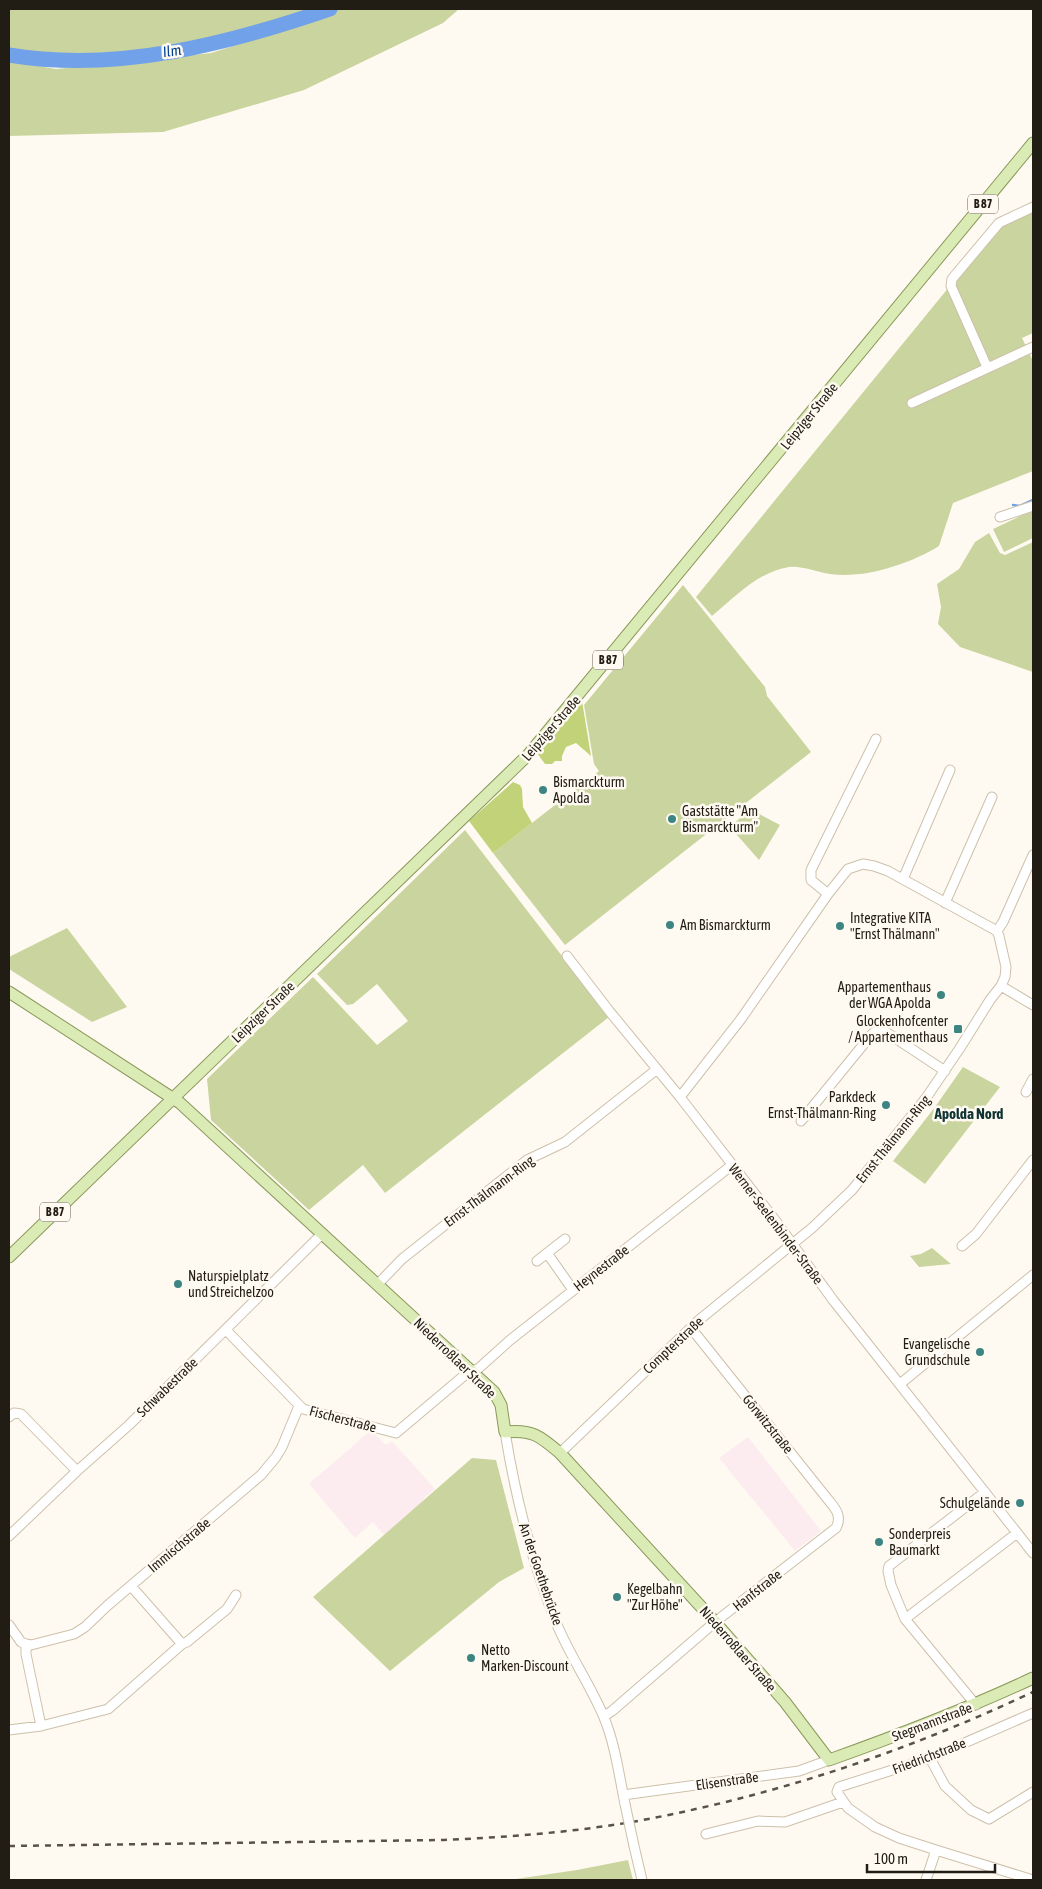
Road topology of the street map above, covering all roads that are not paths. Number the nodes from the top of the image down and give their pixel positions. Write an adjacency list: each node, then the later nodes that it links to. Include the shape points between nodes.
1 (1033, 143): 25 (main road, Leipziger Straße / B 87, via 529,754)
2 (1033, 207): 4 (street, via 999,222 952,279 951,286)
3 (1033, 347): 4 (street)
4 (987, 367): 5 (street)
5 (912, 403)
6 (1033, 506): 7 (street)
7 (1000, 518)
8 (876, 739): 13 (street, via 810,870 811,880)
9 (950, 770): 12 (street)
10 (992, 797): 14 (street)
11 (1033, 855): 15 (street)
12 (903, 879): 13 (street, via 863,864 848,869); 14 (street)
13 (828, 894): 24 (street, via 741,1018)
14 (945, 903): 15 (street)
15 (997, 931): 17 (street, Ernst-Thälmann-Ring, via 1006,967)
16 (567, 956): 20 (street, Werner-Seelenbinder-Straße)
17 (1001, 986): 19 (street); 21 (street, Ernst-Thälmann-Ring)
18 (9, 992): 25 (main road, Niederroßlaer Straße)
19 (1033, 1005)
20 (656, 1070): 24 (street, Werner-Seelenbinder-Straße); 37 (street, Ernst-Thälmann-Ring, via 565,1142 527,1160 408,1255)
21 (945, 1071): 26 (street, via 878,1030); 31 (street, Ernst-Thälmann-Ring, via 852,1190)
22 (1033, 1079): 23 (street)
23 (1026, 1092)
24 (680, 1097): 28 (street, Werner-Seelenbinder-Straße)
25 (173, 1098): 29 (main road, Niederroßlaer Straße); 34 (main road, Leipziger Straße / B 87)
26 (801, 1121)
27 (1033, 1160): 32 (street, via 976,1234)
28 (732, 1165): 31 (street, Werner-Seelenbinder-Straße); 38 (street, Heynestraße)
29 (322, 1234): 37 (main road, Niederroßlaer Straße); 40 (street, Schwabestraße)
30 (565, 1239): 33 (street)
31 (792, 1244): 39 (street, Compterstraße); 42 (street, Werner-Seelenbinder-Straße)
32 (962, 1246)
33 (547, 1253): 35 (street); 38 (street)
34 (9, 1257)
35 (537, 1261)
36 (1033, 1275): 42 (street)
37 (377, 1285): 41 (main road, Niederroßlaer Straße)
38 (573, 1290): 41 (street, Heynestraße)
39 (691, 1328): 46 (street, Compterstraße); 49 (street, Görwitzstraße, via 820,1489)
40 (226, 1330): 43 (street, Fischerstraße); 47 (street, Schwabestraße, via 129,1425)
41 (472, 1371): 43 (street, Fischerstraße, via 396,1433); 45 (main road, Niederroßlaer Straße, via 498,1398)
42 (900, 1384): 48 (street, Werner-Seelenbinder-Straße)
43 (299, 1406): 53 (street, Immischstraße, via 282,1447 261,1475)
44 (9, 1418): 47 (street, via 14,1413 20,1414)
45 (506, 1432): 46 (main road, Niederroßlaer Straße, via 536,1434); 63 (street, An der Goethebrücke, via 520,1512 539,1576 559,1629)
46 (560, 1453): 56 (main road, Niederroßlaer Straße)
47 (76, 1471): 51 (street, Schwabestraße)
48 (985, 1492): 50 (street, Werner-Seelenbinder-Straße); 55 (street, via 889,1566 891,1585)
49 (840, 1522): 56 (street, Hanfstraße)
50 (1017, 1533): 52 (street, Werner-Seelenbinder-Straße); 55 (street)
51 (9, 1536)
52 (1033, 1553)
53 (131, 1586): 58 (street, Immischstraße, via 74,1634); 59 (street)
54 (236, 1595): 59 (street, via 227,1609)
55 (906, 1619): 61 (street)
56 (715, 1622): 63 (street, Hanfstraße); 67 (main road, Niederroßlaer Straße, via 785,1702)
57 (9, 1625): 58 (street)
58 (26, 1644): 64 (street)
59 (182, 1644): 64 (street, via 108,1709)
60 (1033, 1678): 61 (main road, Stegmannstraße)
61 (976, 1705): 67 (main road, Stegmannstraße)
62 (1033, 1714): 66 (street, Friedrichstraße)
63 (604, 1716): 69 (street, An der Goethebrücke)
64 (41, 1726): 65 (street)
65 (9, 1730)
66 (930, 1758): 68 (street, via 945,1786 971,1810 989,1819); 70 (street, Friedrichstraße, via 840,1787 836,1792)
67 (829, 1760): 69 (street, Elisenstraße, via 798,1771)
68 (1033, 1792)
69 (624, 1799): 73 (street, An der Goethebrücke, bridge)
70 (843, 1802): 71 (street, via 784,1822 758,1821); 72 (street, via 859,1818 875,1827)
71 (706, 1834)
72 (936, 1850): 74 (street); 75 (street)
73 (642, 1880)
74 (926, 1880)
75 (1033, 1880)

